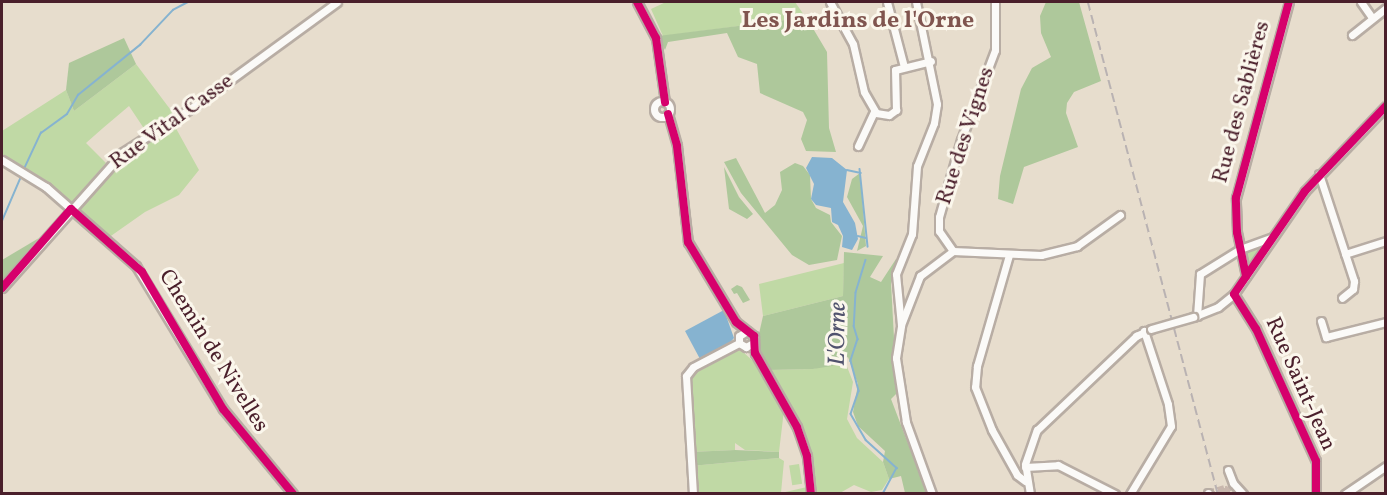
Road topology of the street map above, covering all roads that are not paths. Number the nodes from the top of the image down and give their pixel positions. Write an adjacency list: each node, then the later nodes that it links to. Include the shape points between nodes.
1 (337, 2): 21 (street, Rue Vital Casse, via 193,107 133,144)
2 (637, 2): 14 (street, via 654,32 662,65)
3 (830, 2): 16 (street, via 853,45 864,92)
4 (887, 2): 13 (street)
5 (916, 2): 12 (street)
6 (995, 2): 26 (street, Rue des Vignes, via 995,50 961,140 939,217 940,232)
7 (1289, 2): 25 (street, Rue des Sablières, via 1236,198)
8 (1361, 2): 10 (street)
9 (1386, 8): 10 (street)
10 (1372, 18): 11 (street)
11 (1352, 35)
12 (931, 62): 13 (street); 37 (street, via 936,116 917,166 912,234 896,274)
13 (904, 67): 16 (street, via 893,74 895,112 886,116)
14 (662, 102): 17 (street, via 670,108); 17 (street, via 654,111)
15 (1386, 106): 20 (street)
16 (874, 111): 18 (street)
17 (665, 116): 35 (street, via 671,123 687,239)
18 (858, 146)
19 (2, 160): 21 (street, Chemin de Nivelles, via 46,187)
20 (1319, 174): 23 (street); 27 (street)
21 (71, 209): 30 (street, Rue Vital Casse); 47 (street, Chemin de Nivelles, via 141,272 223,409)
22 (1120, 216): 28 (street, via 1077,246)
23 (1271, 238): 25 (street); 29 (street)
24 (1386, 241): 27 (street)
25 (1240, 249): 29 (street, Rue des Sablières); 33 (street, via 1200,274)
26 (953, 251): 28 (street); 37 (street, via 920,276)
27 (1346, 254): 32 (street, via 1354,281 1348,295)
28 (1009, 255): 46 (street, via 977,366 975,387 992,430 1017,475)
29 (1246, 276): 31 (street)
30 (2, 288)
31 (1234, 294): 33 (street, via 1218,307); 55 (street, Rue Saint-Jean, via 1256,329 1316,461)
32 (1342, 298)
33 (1196, 316): 38 (street, bridge)
34 (1321, 321): 36 (street, via 1326,337)
35 (736, 322): 39 (street); 40 (street)
36 (1386, 322)
37 (901, 326): 50 (street, via 896,358 900,392 906,422)
38 (1148, 330): 42 (street, via 1041,425 1029,445); 53 (street, via 1171,426)
39 (747, 332): 40 (street); 41 (street, via 754,336)
40 (739, 339): 41 (street); 48 (street, via 686,374)
41 (750, 345): 49 (street, via 797,427 807,456)
42 (1025, 467): 46 (street); 52 (street, via 1058,465)
43 (1383, 468): 45 (street); 56 (street)
44 (1228, 470): 54 (street)
45 (1386, 477)
46 (1025, 481): 51 (street)
47 (293, 494)
48 (693, 494)
49 (811, 494)
50 (932, 494)
51 (1030, 494)
52 (1115, 494)
53 (1130, 494)
54 (1243, 494)
55 (1316, 494)
56 (1345, 494)

